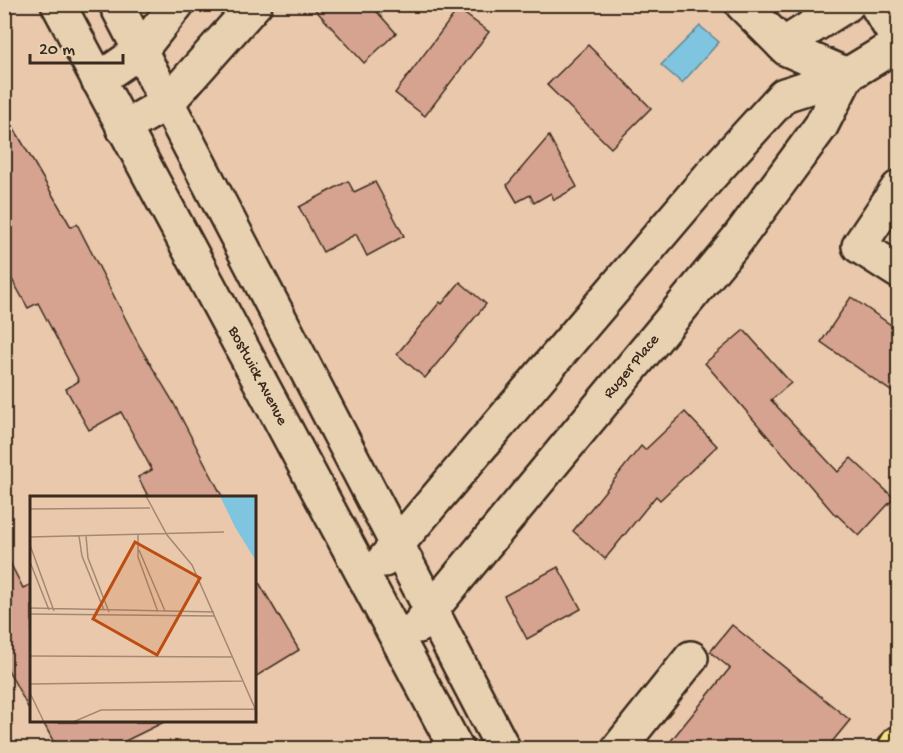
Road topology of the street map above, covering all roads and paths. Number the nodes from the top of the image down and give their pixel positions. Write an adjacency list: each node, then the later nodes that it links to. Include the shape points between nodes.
1 (58, 4): 12 (street, Bostwick Avenue)
2 (116, 4): 10 (street)
3 (177, 4): 10 (street)
4 (255, 4): 13 (street)
5 (742, 4): 9 (street)
6 (848, 4): 9 (street)
7 (876, 4): 8 (street)
8 (898, 42): 11 (street)
9 (783, 45): 11 (street)
10 (140, 51): 12 (street); 13 (street)
11 (848, 75): 17 (street, via 784,94); 19 (street, Ruger Place, via 821,126 737,240)
12 (98, 80): 14 (street, Bostwick Avenue)
13 (167, 104): 14 (street); 17 (street)
14 (123, 128): 18 (street, Bostwick Avenue)
15 (898, 188): 16 (street, via 859,246)
16 (898, 272)
17 (397, 545): 18 (street); 19 (street)
18 (365, 583): 20 (street, Bostwick Avenue)
19 (430, 611): 20 (street, Ruger Place); 24 (street)
20 (401, 648): 23 (street, Bostwick Avenue)
21 (691, 658): 25 (street)
22 (898, 743): 26 (main road)
23 (456, 748)
24 (503, 748)
25 (619, 748)
26 (895, 748)

